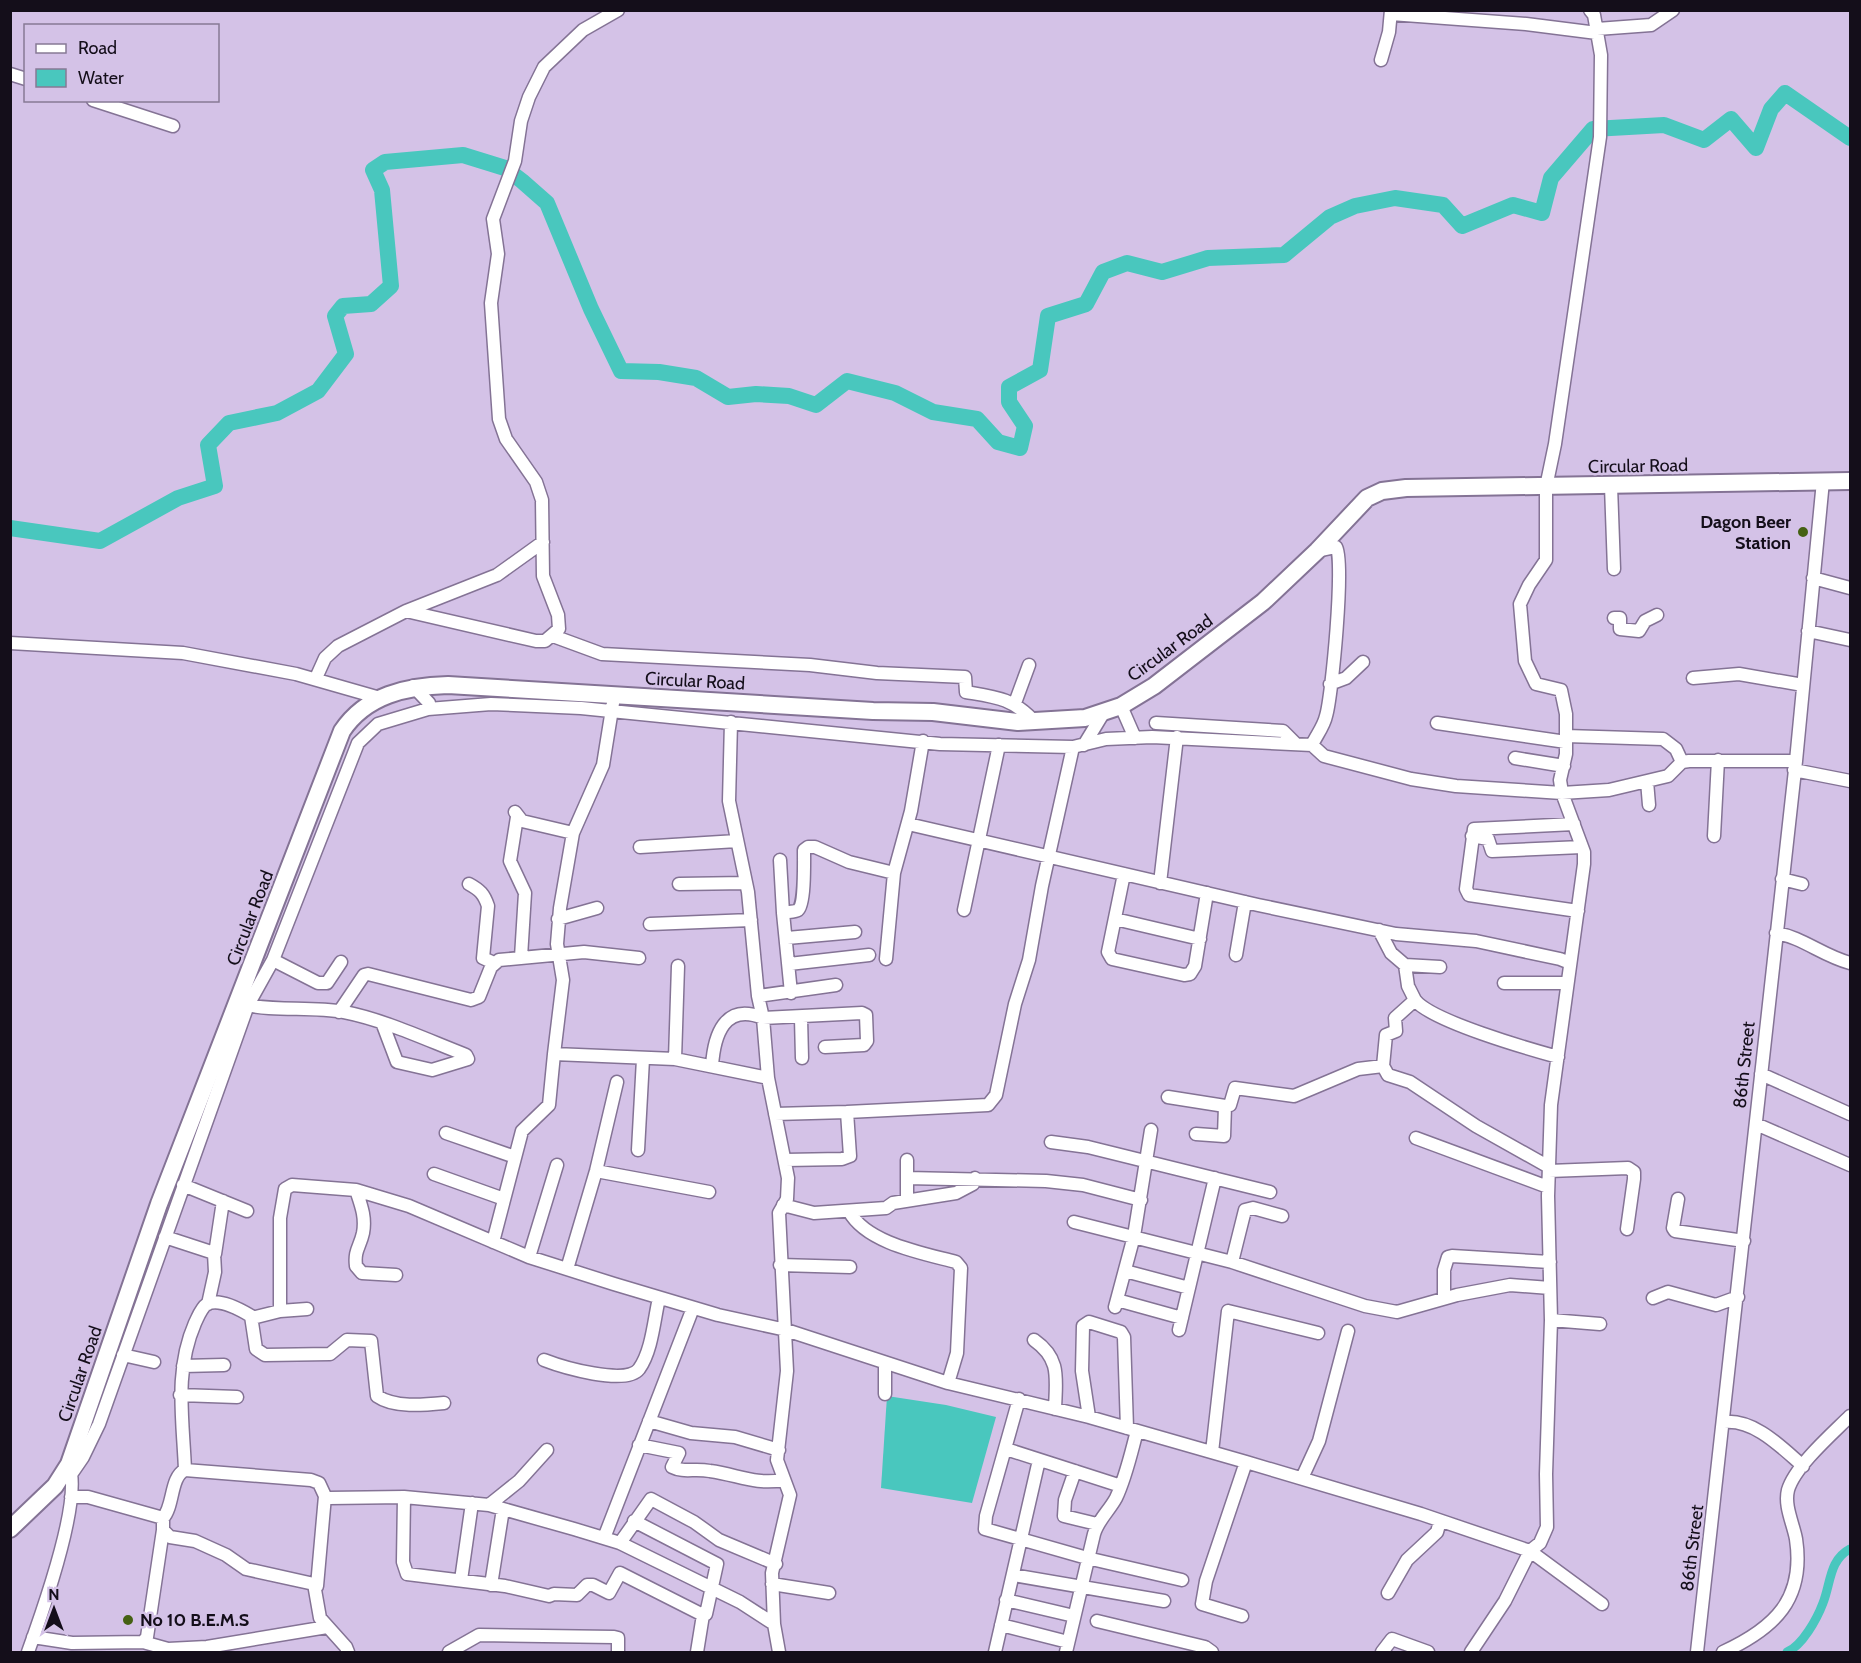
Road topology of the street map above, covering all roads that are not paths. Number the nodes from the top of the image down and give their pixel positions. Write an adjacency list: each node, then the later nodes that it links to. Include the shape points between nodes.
1 (618, 10): 13 (street, via 584,30 544,67 529,97 515,161 493,219 498,254 491,289 499,418 507,439 536,482 542,500)
2 (1673, 10): 5 (street, via 1651,26)
3 (1391, 12): 5 (street); 6 (street)
4 (1593, 12): 5 (street)
5 (1597, 31): 12 (street, via 1602,77 1601,131)
6 (1381, 60)
7 (99, 102): 8 (street)
8 (173, 126)
9 (1823, 481): 10 (main road, Circular Road); 11 (main road, Circular Road); 16 (street, 86th Street)
10 (1851, 481)
11 (1611, 486): 12 (main road, Circular Road); 15 (street)
12 (1546, 487): 14 (main road, Circular Road, via 1382,491 1352,510); 44 (street, via 1546,560 1520,604 1525,661 1536,684 1561,690)
13 (543, 542): 18 (street, via 497,575); 22 (street, via 543,576 558,615 559,629)
14 (1317, 551): 29 (street, via 1336,547 1340,560 1337,646); 35 (main road, Circular Road, via 1263,602 1154,686)
15 (1614, 569)
16 (1813, 578): 17 (street); 21 (street, 86th Street)
17 (1851, 588)
18 (406, 611): 22 (street, via 536,641); 27 (street, via 338,646 324,658)
19 (1657, 615): 20 (street, via 1634,632 1620,629 1620,618)
20 (1614, 618)
21 (1808, 631): 23 (street); 31 (street, 86th Street)
22 (553, 636): 34 (street, via 602,654 965,677 966,692)
23 (1851, 640)
24 (14, 644): 27 (street, via 159,650)
25 (1363, 662): 29 (street, via 1346,678)
26 (1029, 665): 34 (street)
27 (316, 678): 32 (street)
28 (1693, 678): 31 (street, via 1739,674)
29 (1330, 684): 47 (street, via 1327,716)
30 (413, 686): 32 (main road, Circular Road); 33 (main road, Circular Road, via 561,690); 36 (street, via 429,703)
31 (1803, 686): 54 (street, 86th Street)
32 (380, 698): 114 (main road, Circular Road, via 356,714 342,731)
33 (613, 703): 36 (street); 38 (main road, Circular Road, via 933,712); 39 (street); 61 (street, via 603,765)
34 (1015, 703): 38 (street)
35 (1121, 706): 37 (main road, Circular Road); 43 (street)
36 (428, 709): 99 (street, via 378,724 358,743)
37 (1104, 712): 38 (main road, Circular Road, via 1085,718); 49 (street)
38 (1034, 721)
39 (731, 722): 45 (street); 65 (street, via 729,801)
40 (1156, 723): 46 (street, via 1283,731)
41 (1437, 723): 44 (street)
42 (1177, 737): 43 (street); 46 (street); 74 (street)
43 (1135, 738): 49 (street, via 1106,739)
44 (1566, 739): 52 (street, via 1663,739 1676,749); 53 (street)
45 (922, 741): 48 (street); 59 (street)
46 (1295, 743): 47 (street)
47 (1311, 745): 57 (street, via 1324,756 1411,779)
48 (999, 746): 49 (street); 64 (street)
49 (1078, 746): 68 (street)
50 (1515, 758): 53 (street)
51 (1718, 760): 52 (street); 54 (street); 63 (street)
52 (1682, 762): 55 (street, via 1668,776)
53 (1564, 766): 57 (street)
54 (1795, 766): 56 (street); 72 (street, 86th Street)
55 (1647, 781): 57 (street, via 1609,790); 58 (street)
56 (1851, 781)
57 (1562, 793): 60 (street)
58 (1649, 804)
59 (908, 824): 64 (street); 70 (street)
60 (1574, 824): 62 (street, via 1477,829); 67 (street)
61 (573, 833): 84 (street); 96 (street, via 537,827 516,813 510,861 525,893)
62 (1472, 836): 67 (street, via 1488,839 1492,851); 82 (street, via 1466,889 1469,895)
63 (1714, 836)
64 (978, 840): 68 (street); 81 (street)
65 (737, 841): 66 (street); 73 (street)
66 (640, 847)
67 (1582, 847): 82 (street, via 1584,864)
68 (1049, 856): 71 (street); 132 (street, via 1029,960 1015,1004 996,1095 988,1106)
69 (780, 860): 83 (street)
70 (894, 873): 83 (street, via 808,847 804,850 800,907); 98 (street)
71 (1124, 874): 74 (street); 85 (street)
72 (1782, 879): 77 (street); 90 (street, 86th Street)
73 (746, 883): 76 (street); 86 (street)
74 (1160, 883): 78 (street)
75 (470, 884): 101 (street, via 483,892 486,899 483,958)
76 (679, 884)
77 (1802, 884)
78 (1208, 893): 79 (street); 92 (street)
79 (1245, 902): 88 (street); 95 (street)
80 (597, 908): 84 (street)
81 (964, 910)
82 (1578, 911): 102 (street)
83 (783, 913): 91 (street)
84 (558, 919): 93 (street)
85 (1115, 919): 92 (street); 92 (street, via 1108,952 1112,959 1190,974)
86 (751, 920): 87 (street); 112 (street)
87 (650, 924)
88 (1379, 930): 102 (street, via 1476,942); 105 (street, via 1390,953)
89 (855, 932): 91 (street)
90 (1776, 933): 103 (street); 127 (street, 86th Street)
91 (787, 938): 104 (street)
92 (1200, 939)
93 (559, 954): 96 (street); 97 (street, via 584,952); 120 (street, via 563,980)
94 (869, 955): 104 (street)
95 (1236, 955)
96 (521, 957): 101 (street)
97 (639, 958)
98 (886, 959)
99 (273, 960): 100 (street, via 327,983); 114 (street)
100 (341, 962)
101 (494, 963): 115 (street, via 476,999 461,999 368,974)
102 (1570, 963): 109 (street)
103 (1851, 963)
104 (789, 964): 111 (street)
105 (1405, 965): 107 (street); 113 (street)
106 (678, 966): 124 (street)
107 (1440, 967)
108 (1504, 982): 109 (street)
109 (1567, 983): 122 (street)
110 (836, 985): 111 (street)
111 (791, 993): 112 (street)
112 (758, 996): 116 (street)
113 (1415, 1000): 122 (street, via 1421,1008 1452,1021); 126 (street, via 1395,1018 1396,1031 1386,1035)
114 (243, 1004): 115 (street); 154 (street); 229 (main road, Circular Road, via 159,1204)
115 (339, 1012): 118 (street)
116 (763, 1018): 117 (street); 125 (street, via 738,1015 724,1024 714,1039); 128 (street)
117 (801, 1018): 119 (street, via 866,1015 864,1045); 121 (street)
118 (382, 1025): 118 (street, via 466,1055 468,1059 432,1070 397,1062)
119 (825, 1047)
120 (554, 1054): 123 (street); 142 (street, via 549,1105 522,1131)
121 (802, 1058)
122 (1558, 1058): 148 (street, via 1551,1105)
123 (643, 1059): 124 (street); 141 (street)
124 (675, 1059): 125 (street)
125 (712, 1066): 128 (street)
126 (1383, 1066): 131 (street, via 1358,1069 1294,1096 1235,1088 1230,1105); 148 (street, via 1388,1075 1410,1082)
127 (1761, 1074): 134 (street); 135 (street, 86th Street)
128 (768, 1078): 133 (street)
129 (617, 1082): 149 (street)
130 (1168, 1097): 131 (street)
131 (1225, 1106): 138 (street, via 1224,1136)
132 (847, 1112): 133 (street); 143 (street, via 850,1156 842,1160)
133 (775, 1114): 143 (street)
134 (1851, 1114)
135 (1756, 1124): 147 (street); 172 (street, 86th Street)
136 (1151, 1130): 145 (street)
137 (446, 1133): 142 (street)
138 (1196, 1134)
139 (1416, 1138): 155 (street)
140 (1051, 1142): 145 (street)
141 (638, 1150)
142 (515, 1156): 159 (street)
143 (785, 1160): 164 (street, via 789,1189)
144 (906, 1160): 151 (street)
145 (1147, 1160): 153 (street); 161 (street)
146 (557, 1165): 176 (street)
147 (1851, 1165)
148 (1549, 1169): 155 (street); 169 (street, via 1628,1168 1634,1172)
149 (596, 1171): 157 (street); 181 (street)
150 (434, 1174): 159 (street)
151 (907, 1178): 152 (street); 163 (street)
152 (975, 1178): 161 (street, via 1083,1185); 163 (street, via 973,1184 956,1193)
153 (1215, 1178): 158 (street); 175 (street)
154 (183, 1185): 162 (street); 171 (street)
155 (1548, 1187): 178 (street)
156 (356, 1190): 173 (street, via 409,1206); 183 (street, via 364,1211 356,1266 362,1273); 193 (street, via 292,1185 285,1189 280,1218)
157 (710, 1192)
158 (1270, 1192)
159 (504, 1199): 173 (street)
160 (1678, 1199): 172 (street, via 1675,1231)
161 (1141, 1200): 170 (street)
162 (223, 1201): 165 (street); 174 (street)
163 (907, 1201): 166 (street, via 886,1208)
164 (783, 1205): 166 (street, via 814,1213); 179 (street, via 779,1213)
165 (247, 1211)
166 (849, 1211): 209 (street, via 877,1239 956,1262 961,1268 957,1353)
167 (1282, 1216): 177 (street, via 1253,1208 1245,1210)
168 (1074, 1222): 170 (street)
169 (1626, 1229)
170 (1134, 1236): 175 (street); 182 (street)
171 (165, 1237): 174 (street); 203 (street)
172 (1744, 1241): 186 (street, 86th Street)
173 (493, 1242): 176 (street)
174 (215, 1254): 190 (street)
175 (1197, 1255): 177 (street); 184 (street)
176 (530, 1257): 181 (street)
177 (1232, 1262): 188 (street, via 1386,1311 1397,1312)
178 (1550, 1262): 185 (street); 188 (street, via 1448,1257)
179 (780, 1265): 180 (street); 198 (street)
180 (850, 1267)
181 (567, 1269): 187 (street)
182 (1125, 1271): 184 (street); 195 (street, via 1116,1304)
183 (396, 1275)
184 (1189, 1288): 195 (street)
185 (1550, 1288): 188 (street, via 1510,1285); 196 (street)
186 (1738, 1297): 189 (street, via 1716,1305 1668,1292); 219 (street, 86th Street)
187 (658, 1298): 191 (street); 204 (street, via 645,1358 630,1376 590,1374)
188 (1444, 1298)
189 (1653, 1298)
190 (208, 1304): 194 (street, via 224,1304); 208 (street, via 190,1336)
191 (693, 1308): 198 (street); 218 (street)
192 (307, 1309): 193 (street)
193 (280, 1311): 194 (street)
194 (252, 1317): 214 (street, via 256,1349 261,1354 330,1354 347,1340 368,1340 373,1342 374,1391 379,1398 407,1404)
195 (1182, 1318): 199 (street)
196 (1551, 1320): 197 (street); 249 (street, via 1546,1445 1548,1527 1540,1543)
197 (1600, 1324)
198 (786, 1330): 206 (street); 224 (street, via 787,1371)
199 (1179, 1330)
200 (1348, 1331): 232 (street, via 1319,1441)
201 (1318, 1333): 225 (street, via 1228,1311)
202 (1034, 1340): 215 (street, via 1051,1354)
203 (123, 1355): 205 (street); 229 (street, via 99,1424 83,1458)
204 (544, 1360)
205 (154, 1362)
206 (885, 1364): 209 (street); 210 (street)
207 (224, 1365): 208 (street)
208 (183, 1366): 211 (street)
209 (948, 1383): 213 (street)
210 (885, 1394)
211 (180, 1395): 212 (street); 230 (street)
212 (237, 1397)
213 (1019, 1399): 215 (street); 222 (street)
214 (444, 1403)
215 (1055, 1409): 217 (street)
216 (1851, 1416): 228 (street)
217 (1089, 1417): 220 (street); 220 (street, via 1082,1371 1083,1326 1089,1322 1121,1332 1124,1337)
218 (649, 1421): 221 (street); 224 (street, via 691,1433 735,1437)
219 (1724, 1422): 228 (street, via 1734,1421 1763,1434); 291 (street, 86th Street)
220 (1132, 1430): 225 (street); 234 (street)
221 (639, 1445): 233 (street, via 679,1453 672,1467 680,1471 714,1471 766,1483); 246 (street)
222 (1006, 1449): 226 (street); 247 (street, via 985,1529)
223 (547, 1450): 239 (street, via 519,1481)
224 (779, 1450): 233 (street, via 779,1469)
225 (1212, 1452): 227 (street)
226 (1039, 1460): 231 (street); 247 (street)
227 (1246, 1462): 232 (street); 267 (street, via 1202,1604)
228 (1803, 1466): 292 (street, via 1788,1492 1797,1557 1797,1581 1791,1597 1782,1611 1760,1630)
229 (70, 1468): 236 (street); 245 (main road, Circular Road)
230 (185, 1470): 235 (street, via 311,1480 319,1483); 243 (street, via 180,1473)
231 (1075, 1471): 234 (street); 244 (street, via 1064,1516)
232 (1302, 1478): 242 (street)
233 (784, 1480): 251 (street, via 790,1495 789,1508)
234 (1121, 1486): 244 (street)
235 (324, 1496): 237 (street); 257 (street)
236 (71, 1497): 243 (street, via 88,1497); 272 (street, via 57,1565)
237 (404, 1497): 238 (street); 253 (street, via 405,1572)
238 (472, 1503): 239 (street); 253 (street)
239 (489, 1505): 240 (street)
240 (503, 1509): 246 (street); 256 (street)
241 (634, 1521): 248 (street); 251 (street, via 648,1500 655,1500 719,1540); 259 (street, via 715,1562)
242 (1440, 1521): 249 (street); 261 (street, via 1437,1532 1407,1560)
243 (163, 1524): 257 (street, via 170,1537 195,1541 246,1569); 273 (street, via 147,1637)
244 (1097, 1524): 250 (street)
245 (10, 1529)
246 (604, 1538): 248 (street)
247 (1021, 1539): 250 (street); 252 (street)
248 (620, 1543): 259 (street)
249 (1530, 1551): 264 (street); 290 (street, via 1505,1601)
250 (1087, 1558): 254 (street); 258 (street)
251 (776, 1564): 255 (street)
252 (1013, 1575): 258 (street); 262 (street)
253 (461, 1580): 256 (street)
254 (1182, 1580)
255 (772, 1584): 260 (street); 269 (street)
256 (491, 1585): 265 (street, via 549,1596 577,1596 587,1585 609,1593 620,1573)
257 (317, 1586): 271 (street, via 319,1615)
258 (1080, 1587): 263 (street); 266 (street)
259 (713, 1590): 265 (street, via 708,1611); 269 (street)
260 (829, 1593)
261 (1388, 1593)
262 (1006, 1600): 266 (street); 270 (street)
263 (1164, 1601)
264 (1602, 1604)
265 (703, 1615): 284 (street)
266 (1074, 1616): 275 (street)
267 (1242, 1616)
268 (1097, 1621): 280 (street)
269 (774, 1624): 285 (street)
270 (1001, 1625): 275 (street); 279 (street)
271 (327, 1628): 274 (street); 278 (street)
272 (33, 1637): 273 (street, via 72,1643); 281 (street)
273 (143, 1642): 277 (street)
274 (248, 1647): 276 (street)
275 (1067, 1647)
276 (208, 1650): 277 (street)
277 (168, 1651)
278 (346, 1651)
279 (997, 1652): 286 (street)
280 (1212, 1652): 287 (street)
281 (28, 1653)
282 (449, 1653): 283 (street, via 479,1635 614,1637 618,1638)
283 (618, 1653)
284 (697, 1653)
285 (779, 1653)
286 (989, 1653)
287 (1223, 1653)
288 (1382, 1653): 289 (street, via 1392,1639)
289 (1428, 1653)
290 (1471, 1653)
291 (1697, 1653)
292 (1724, 1653)

